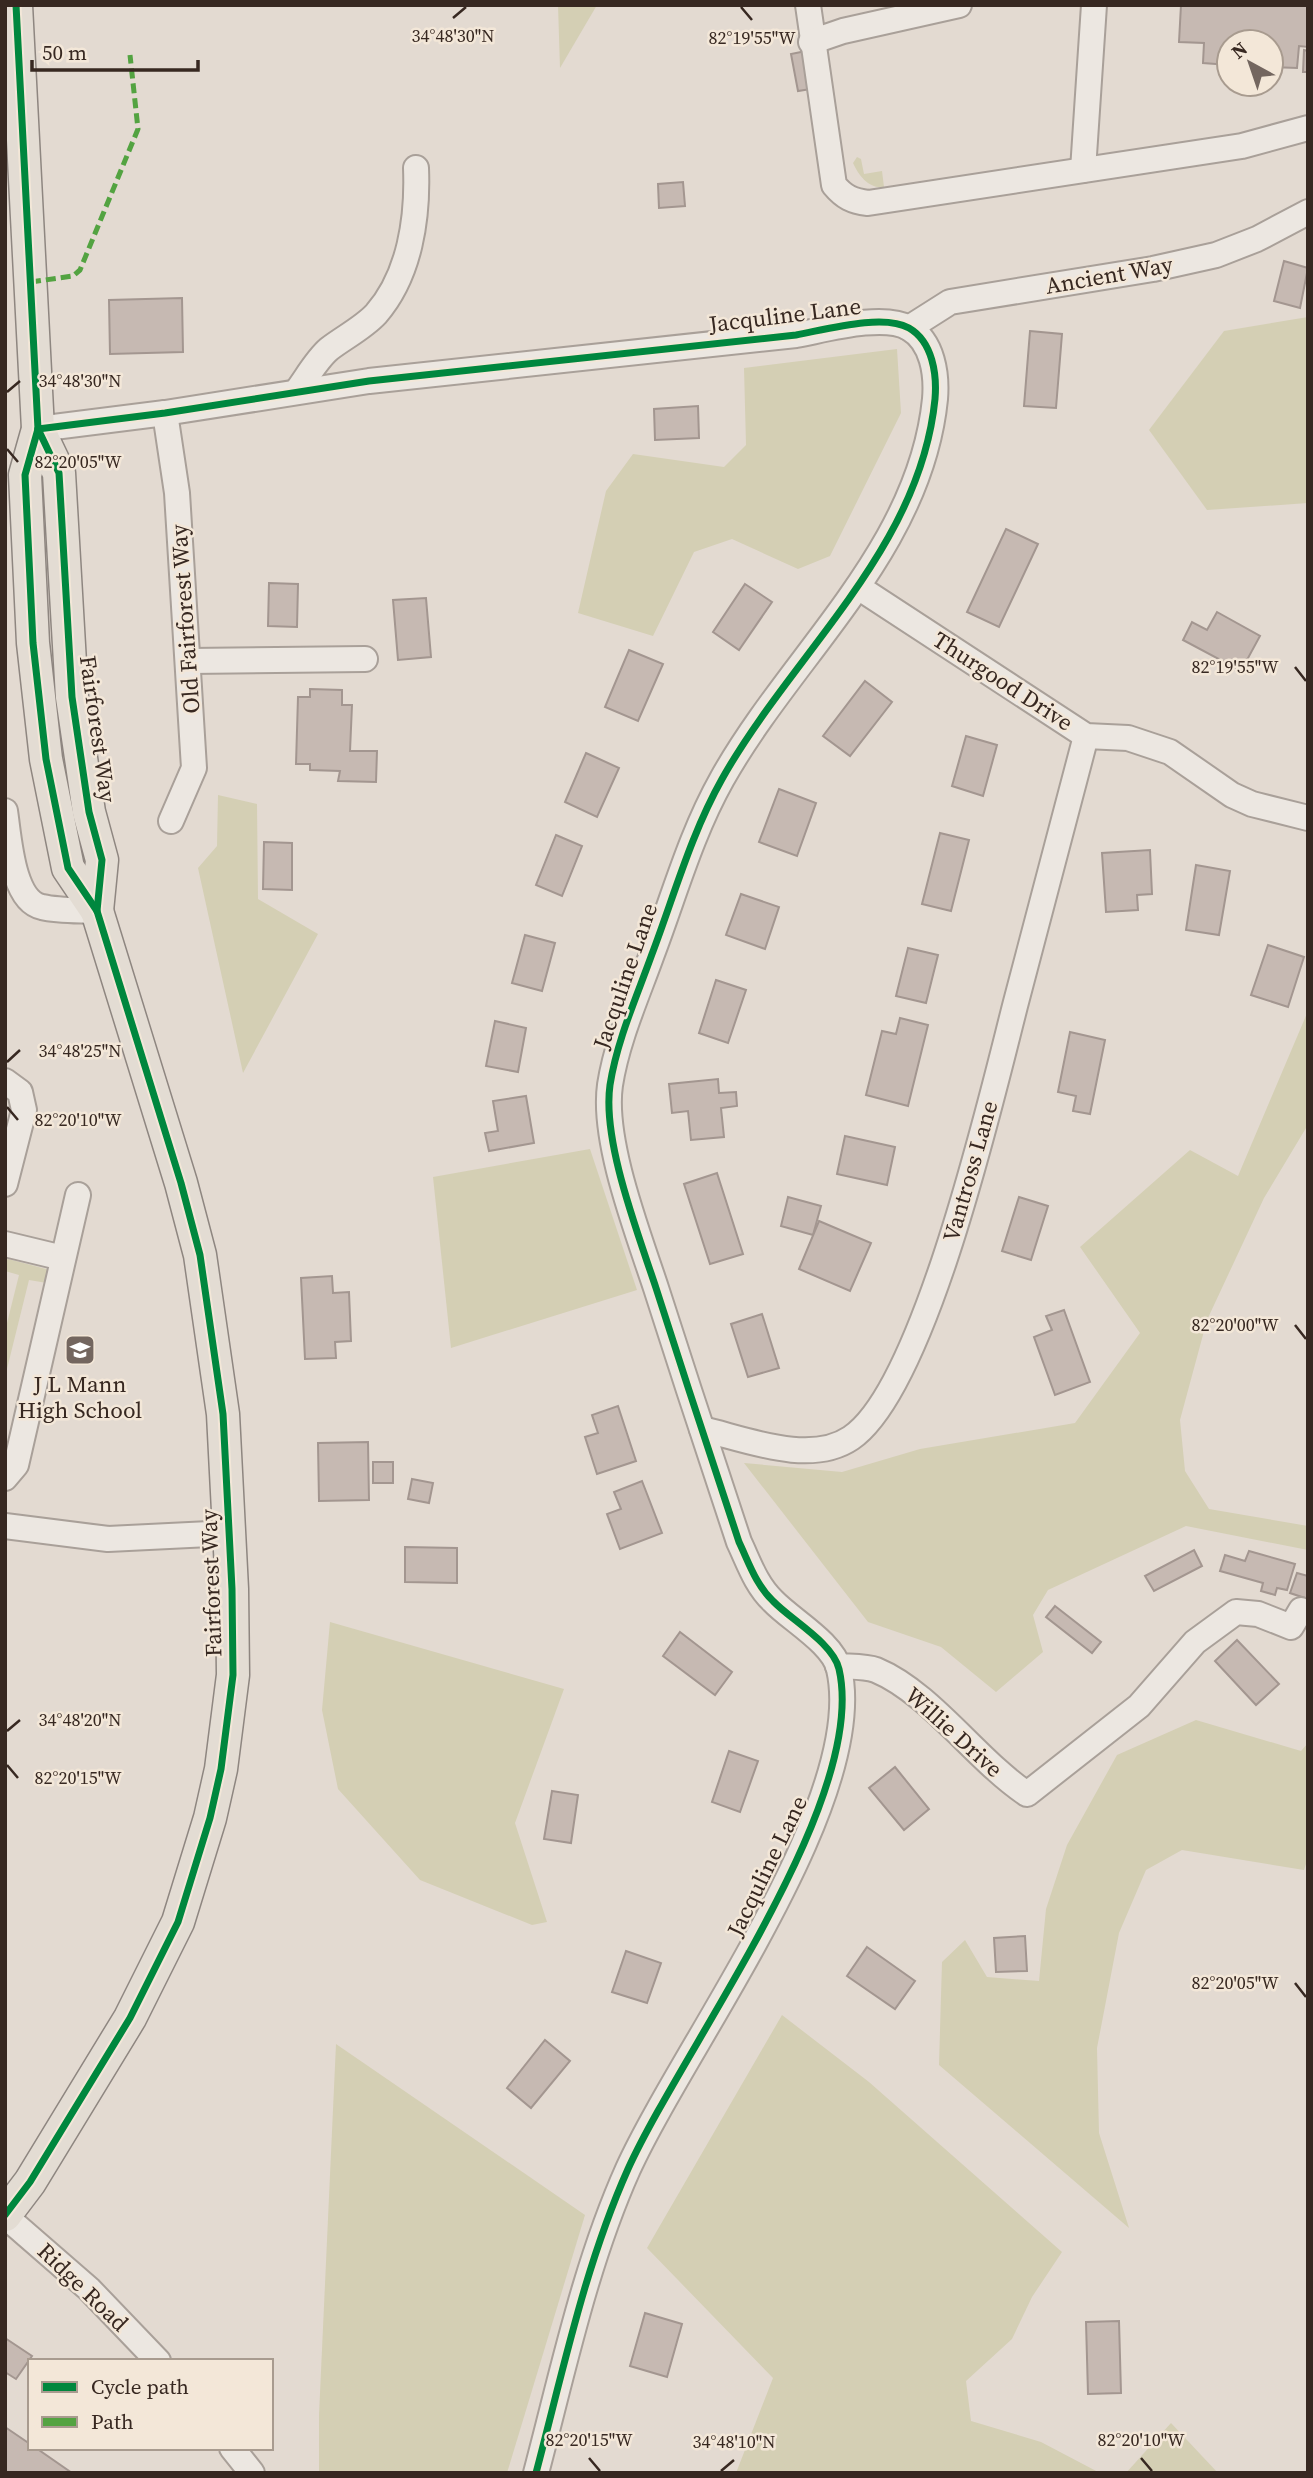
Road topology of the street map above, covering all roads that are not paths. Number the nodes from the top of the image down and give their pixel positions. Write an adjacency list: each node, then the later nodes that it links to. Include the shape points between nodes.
1 (16, 5): 9 (main road, Fairforest Way)
2 (808, 5): 5 (street)
3 (959, 5): 5 (street)
4 (1094, 5): 8 (street)
5 (811, 42): 8 (street, via 834,185 844,196 868,203)
6 (1308, 128): 8 (street, via 1242,146)
7 (416, 168): 12 (street, via 417,205 394,287 375,316 326,352)
8 (1083, 170)
9 (16, 188): 14 (main road, Fairforest Way)
10 (1308, 212): 11 (street, Ancient Way, via 1216,255 1153,270 950,302)
11 (909, 328): 12 (street, Jacquline Lane, via 885,323 846,325 796,335); 15 (street, Jacquline Lane, via 934,364 932,425 908,497)
12 (296, 392): 13 (street, Jacquline Lane)
13 (165, 413): 14 (street, Jacquline Lane); 17 (street, Old Fairforest Way, via 177,493)
14 (38, 429): 22 (main road, Fairforest Way, via 59,473 72,697 89,811 102,860)
15 (858, 587): 18 (street, Thurgood Drive); 28 (street, Jacquline Lane, via 751,732 721,781 677,887 620,1045 610,1086 618,1161)
16 (365, 659): 17 (street)
17 (190, 661): 21 (street, Old Fairforest Way, via 194,768)
18 (1086, 736): 20 (street, Thurgood Drive, via 1128,738 1170,752 1232,796); 28 (street, Vantross Lane, via 954,1231 892,1382 870,1419 852,1438 835,1446 794,1449)
19 (5, 811): 22 (street, via 20,888 28,900 40,907)
20 (1308, 818)
21 (171, 821)
22 (97, 911): 31 (main road, Fairforest Way, via 200,1255 223,1414)
23 (5, 1081): 24 (street, via 20,1092 24,1110)
24 (5, 1184)
25 (78, 1195): 27 (street)
26 (5, 1244): 27 (street)
27 (63, 1258): 29 (street, via 16,1465)
28 (702, 1429): 33 (street, Jacquline Lane, via 739,1542 759,1585 818,1640)
29 (5, 1478)
30 (5, 1526): 31 (street, via 108,1539)
31 (230, 1533): 34 (main road, Fairforest Way, via 233,1675 221,1769 192,1884 130,2018)
32 (1301, 1610): 33 (street, Willie Drive, via 1291,1627 1258,1614 1236,1612 1195,1642 1139,1706 1027,1794 1005,1779 909,1688 874,1669)
33 (838, 1666): 38 (street, Jacquline Lane, via 840,1726 826,1785 770,1912 629,2168 604,2228)
34 (5, 2216): 35 (street, Ridge Road, via 89,2289)
35 (156, 2359)
36 (234, 2450): 37 (street)
37 (252, 2473)
38 (536, 2473)

